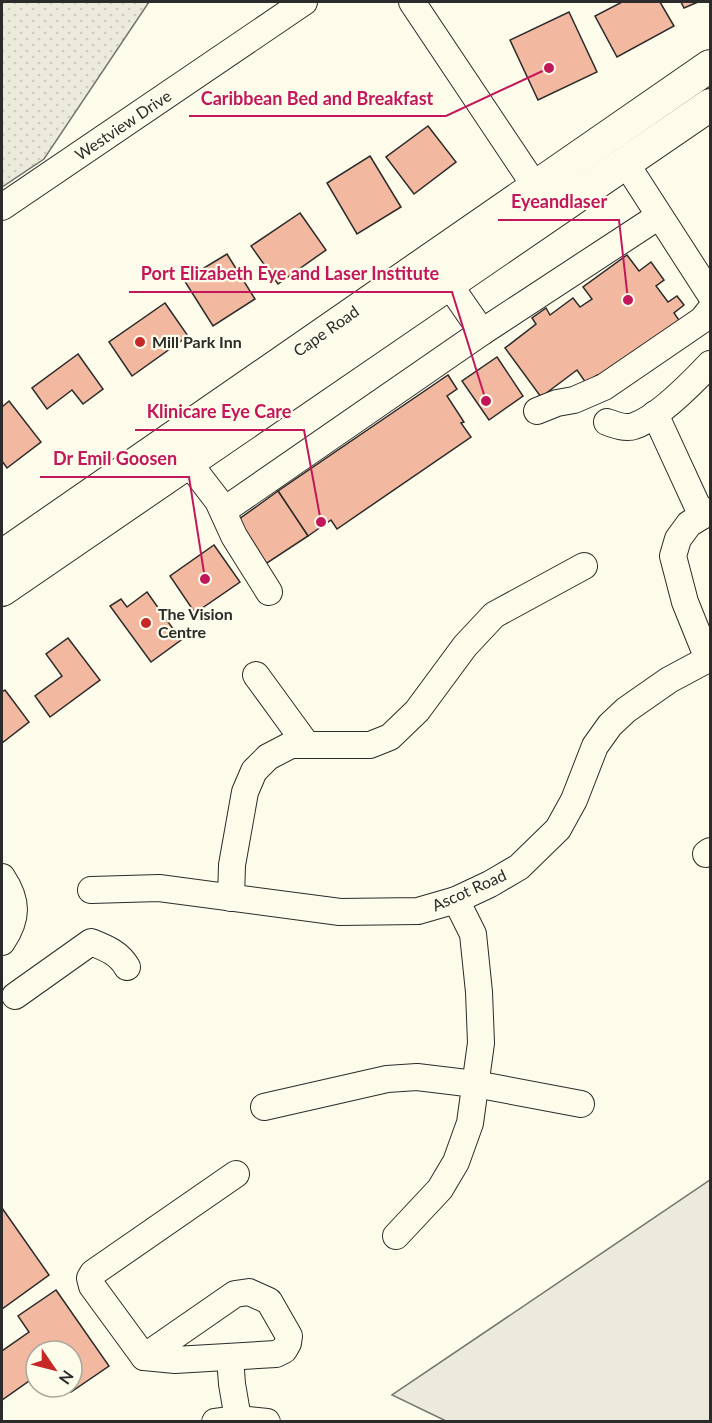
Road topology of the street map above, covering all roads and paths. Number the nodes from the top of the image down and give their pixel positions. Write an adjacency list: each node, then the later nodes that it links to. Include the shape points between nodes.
1 (304, 2): 7 (street, Westview Drive)
2 (412, 2): 6 (street)
3 (711, 66): 6 (main road, Cape Road)
4 (711, 105): 5 (main road, Cape Road)
5 (625, 162): 8 (street); 9 (main road, Cape Road)
6 (535, 186): 20 (main road, Cape Road)
7 (2, 207)
8 (659, 216): 10 (street); 12 (street)
9 (448, 283): 12 (street); 17 (main road, Cape Road)
10 (711, 294)
11 (706, 315): 14 (street, via 604,387)
12 (482, 332): 18 (street)
13 (711, 364): 15 (street)
14 (537, 411)
15 (655, 414): 16 (street, via 634,426); 19 (street)
16 (607, 422)
17 (188, 462): 18 (street); 22 (main road, Cape Road)
18 (223, 512): 23 (street)
19 (706, 513): 24 (street, via 689,524 678,539 673,556 685,602)
20 (2, 556)
21 (584, 566): 26 (street, via 494,615 465,646 417,711 390,737 370,745)
22 (2, 590)
23 (269, 592)
24 (709, 658): 30 (street, Ascot Road, via 669,680 610,725 595,746 558,830 519,867)
25 (256, 675): 26 (street)
26 (307, 744): 29 (street, via 291,745 268,757 254,771 245,792 232,865)
27 (2, 877): 31 (street, via 11,891 14,911 12,926)
28 (91, 890): 29 (street, Ascot Road, via 159,888)
29 (231, 898): 30 (street, Ascot Road, via 340,912 418,911)
30 (456, 900): 34 (street, via 473,934 479,992 481,1043)
31 (2, 942)
32 (127, 967): 33 (street, via 122,957 92,942)
33 (15, 996)
34 (475, 1084): 35 (street); 36 (street, via 417,1077 387,1079); 38 (street, via 470,1123 456,1162 440,1189)
35 (581, 1104)
36 (264, 1107)
37 (236, 1174): 39 (street, via 93,1272 92,1286)
38 (396, 1236)
39 (144, 1357): 40 (street); 40 (street, via 235,1294 249,1292 269,1301 289,1336 284,1350)
40 (230, 1358): 41 (street, via 232,1384)
41 (227, 1420): 42 (street)
42 (267, 1422)

